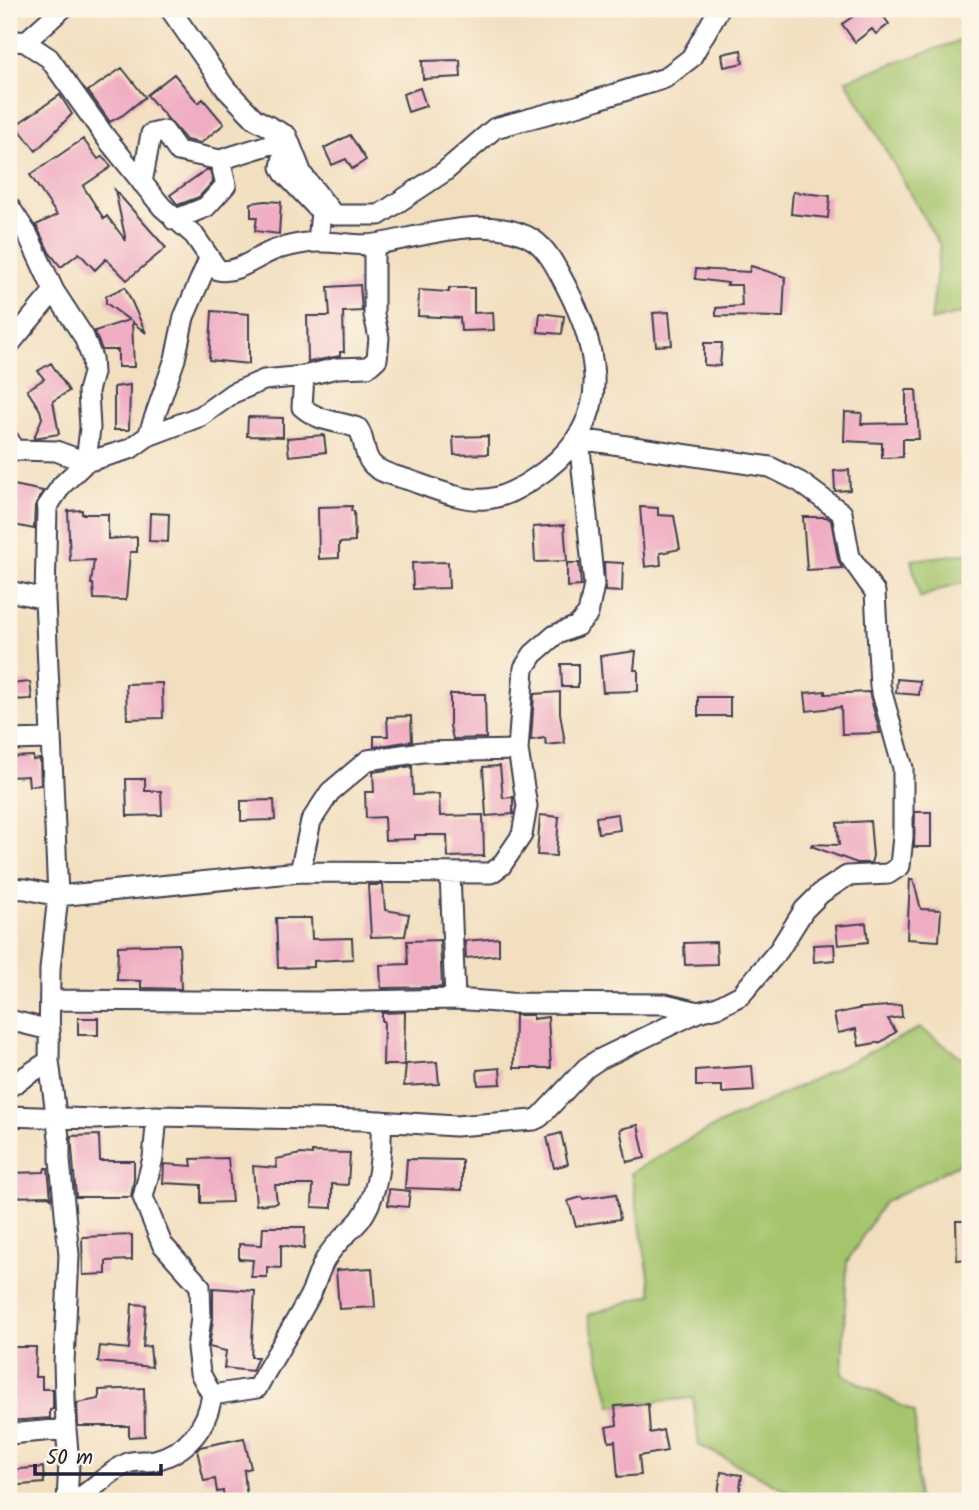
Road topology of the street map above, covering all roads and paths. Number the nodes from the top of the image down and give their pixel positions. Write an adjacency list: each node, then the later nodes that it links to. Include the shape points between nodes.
1 (62, 9): 4 (street)
2 (170, 9): 3 (street, via 226,89 255,119 287,135 302,174 334,215 379,215 444,172 495,128 665,78 691,58)
3 (719, 9)
4 (17, 41): 6 (street, via 49,58)
5 (220, 160): 6 (street, via 178,151 164,131 151,134); 8 (street, via 226,185 206,207); 9 (street, via 272,142 284,143 284,173 321,212)
6 (142, 183): 8 (street)
7 (9, 206): 12 (street)
8 (174, 220): 11 (street, via 194,235)
9 (318, 242): 10 (street); 11 (street, via 271,250 225,272)
10 (374, 244): 14 (street, via 377,359 368,367); 16 (street, via 447,229 502,229 540,246 574,303 591,349 592,404)
11 (209, 259): 15 (street, via 184,317 175,359)
12 (54, 291): 13 (street); 18 (street, via 92,358)
13 (9, 345)
14 (304, 376): 15 (street, via 264,380 233,393 201,416); 16 (street, via 302,407 313,416 358,428 371,463 466,500 492,498 524,487)
15 (148, 436): 18 (street, via 130,449)
16 (579, 439): 23 (street, via 594,585 588,614 577,626 555,635 524,668); 30 (street, via 770,467 800,482 842,513 850,557 875,592 880,686 903,768 900,866 888,874 847,876 830,885 804,910 779,950 741,995)
17 (10, 447): 18 (street, via 56,451)
18 (86, 462): 20 (street, via 47,507)
19 (9, 591): 20 (street)
20 (45, 599): 21 (street)
21 (50, 739): 22 (street); 27 (street)
22 (9, 740)
23 (518, 750): 24 (street, via 422,752 368,760 330,792 311,821); 25 (street, via 527,806 522,835 491,873)
24 (300, 872): 25 (street); 27 (street)
25 (450, 873): 28 (street)
26 (9, 888): 27 (street)
27 (58, 896): 29 (street)
28 (454, 999): 29 (street); 30 (street, via 665,1004)
29 (50, 1000): 32 (street)
30 (698, 1012): 38 (street, via 598,1060 534,1120 455,1126)
31 (9, 1020): 32 (street)
32 (50, 1030): 33 (street)
33 (49, 1061): 34 (street); 37 (street)
34 (9, 1087)
35 (157, 1115): 37 (street); 38 (street); 39 (street, via 144,1197 162,1244 200,1286 197,1348 200,1373)
36 (9, 1116): 37 (street)
37 (56, 1117): 40 (street, via 69,1255)
38 (381, 1121): 39 (street, via 376,1187 368,1207 325,1259 309,1298 257,1388)
39 (212, 1395): 43 (street, via 210,1410 191,1441 173,1454 130,1463)
40 (66, 1430): 41 (street); 42 (street)
41 (9, 1434)
42 (67, 1501)
43 (75, 1501)

